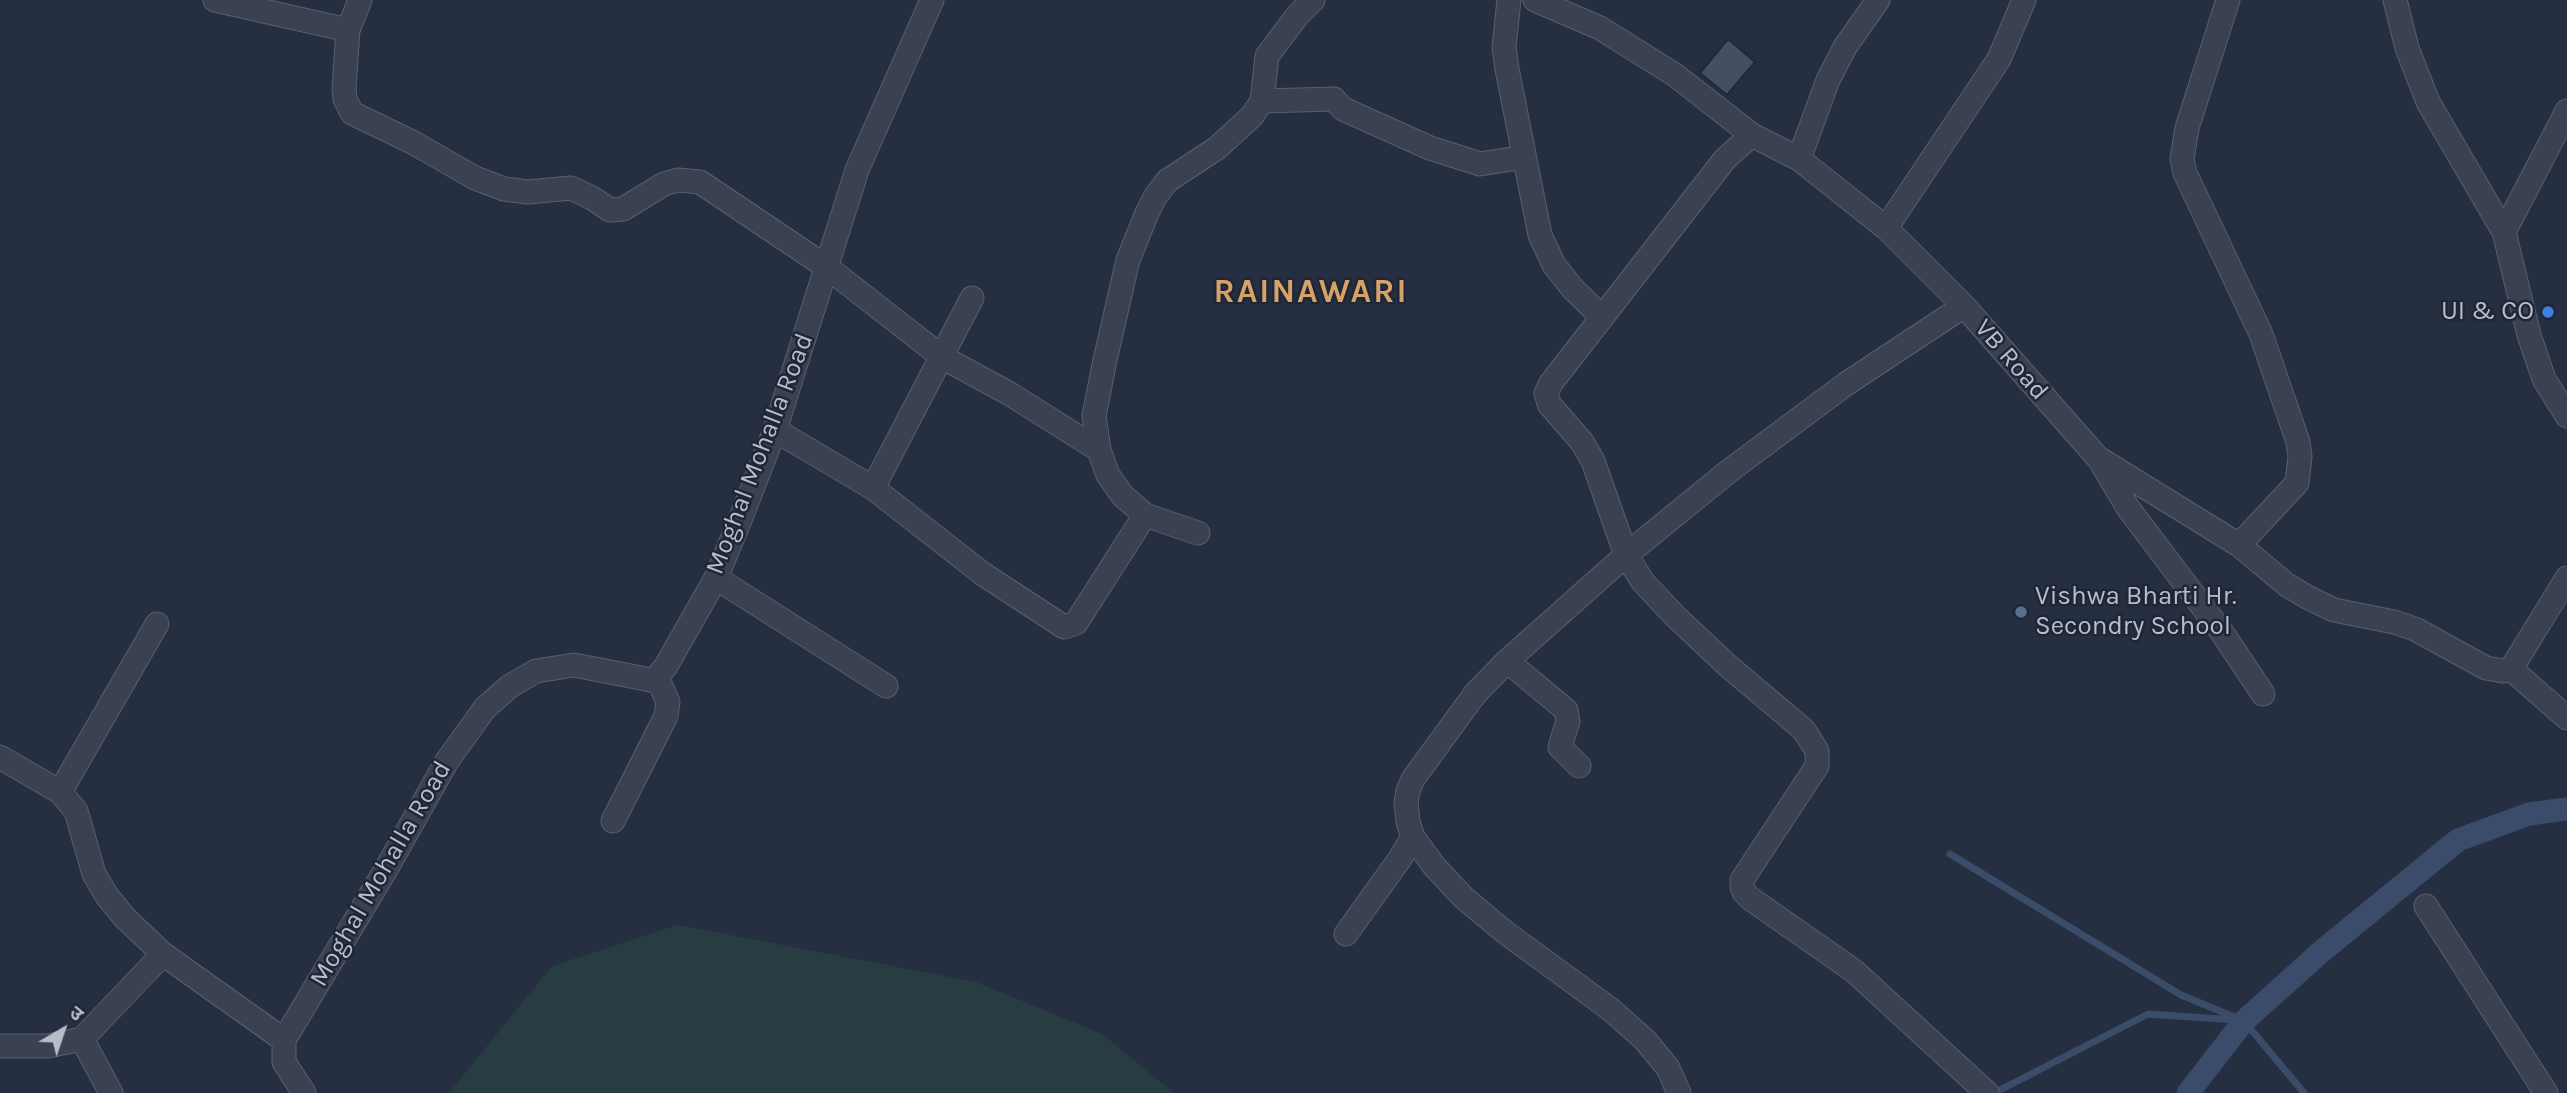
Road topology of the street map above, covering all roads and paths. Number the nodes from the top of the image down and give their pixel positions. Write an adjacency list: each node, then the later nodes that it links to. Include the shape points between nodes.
1 (215, 0): 11 (street)
2 (360, 0): 11 (street)
3 (932, 0): 19 (street, Moghal Mohalla Road, via 858,170)
4 (1313, 0): 12 (street, via 1267,56)
5 (1509, 0): 15 (street, via 1504,47)
6 (1535, 0): 14 (street, VB Road, via 1600,28 1675,75)
7 (1878, 0): 16 (street, via 1828,80)
8 (2024, 0): 17 (street, via 1999,59)
9 (2228, 0): 31 (street, via 2187,128 2182,159 2261,334 2300,457 2297,483)
10 (2395, 0): 18 (street, via 2428,102)
11 (348, 30): 19 (street, via 345,99 352,113 475,178 528,192 571,188 610,211 664,184 699,182)
12 (1262, 101): 15 (street, via 1334,99 1343,108 1430,148 1480,164); 26 (street, via 1217,148 1167,181 1147,213 1128,260 1105,360 1094,416)
13 (2567, 111): 18 (street)
14 (1752, 135): 16 (street, VB Road); 22 (street, via 1725,159)
15 (1524, 157): 22 (street, via 1540,235 1554,265)
16 (1799, 159): 17 (street, VB Road)
17 (1886, 228): 21 (street, VB Road)
18 (2504, 232): 24 (street, via 2532,346 2544,379)
19 (828, 268): 23 (street); 25 (street, Moghal Mohalla Road)
20 (972, 298): 23 (street)
21 (1964, 306): 27 (street, VB Road); 32 (street, via 1846,384)
22 (1602, 317): 32 (street, via 1546,393 1549,404 1593,461)
23 (943, 357): 26 (street); 28 (street)
24 (2567, 416)
25 (775, 429): 28 (street); 33 (street, Moghal Mohalla Road)
26 (1099, 450): 29 (street, via 1108,475)
27 (2098, 458): 31 (street, VB Road); 40 (street)
28 (873, 488): 29 (street, via 982,573 1064,627 1076,623)
29 (1144, 515): 30 (street)
30 (1198, 533)
31 (2239, 545): 37 (street, VB Road, via 2287,584 2334,610 2394,622 2486,668)
32 (1626, 555): 36 (street); 53 (street, via 1643,582 1675,616 1804,730 1817,751 1817,766 1742,880 1744,892 1854,971)
33 (716, 578): 38 (street, Moghal Mohalla Road); 39 (street)
34 (2567, 578): 37 (street)
35 (157, 624): 44 (street)
36 (1507, 661): 43 (street, via 1566,710 1568,722 1560,747); 46 (street, via 1475,694 1413,779 1406,802)
37 (2511, 669): 41 (street)
38 (657, 677): 45 (street, via 668,702 666,716); 51 (street, Moghal Mohalla Road, via 645,680 575,665 556,666 510,686 485,708 447,761)
39 (886, 686)
40 (2263, 694)
41 (2567, 718)
42 (0, 757): 44 (street)
43 (1579, 766)
44 (60, 792): 49 (street, via 76,811 94,874 107,896)
45 (613, 821)
46 (1413, 837): 48 (street); 56 (street, via 1464,898 1645,1040 1668,1068)
47 (2426, 906): 57 (street)
48 (1346, 934)
49 (163, 954): 50 (street); 51 (street)
50 (82, 1039): 52 (street, via 48,1046); 54 (street)
51 (284, 1040): 55 (street, via 284,1062)
52 (0, 1046)
53 (1984, 1090)
54 (111, 1093)
55 (304, 1093)
56 (1679, 1093)
57 (2546, 1093)

